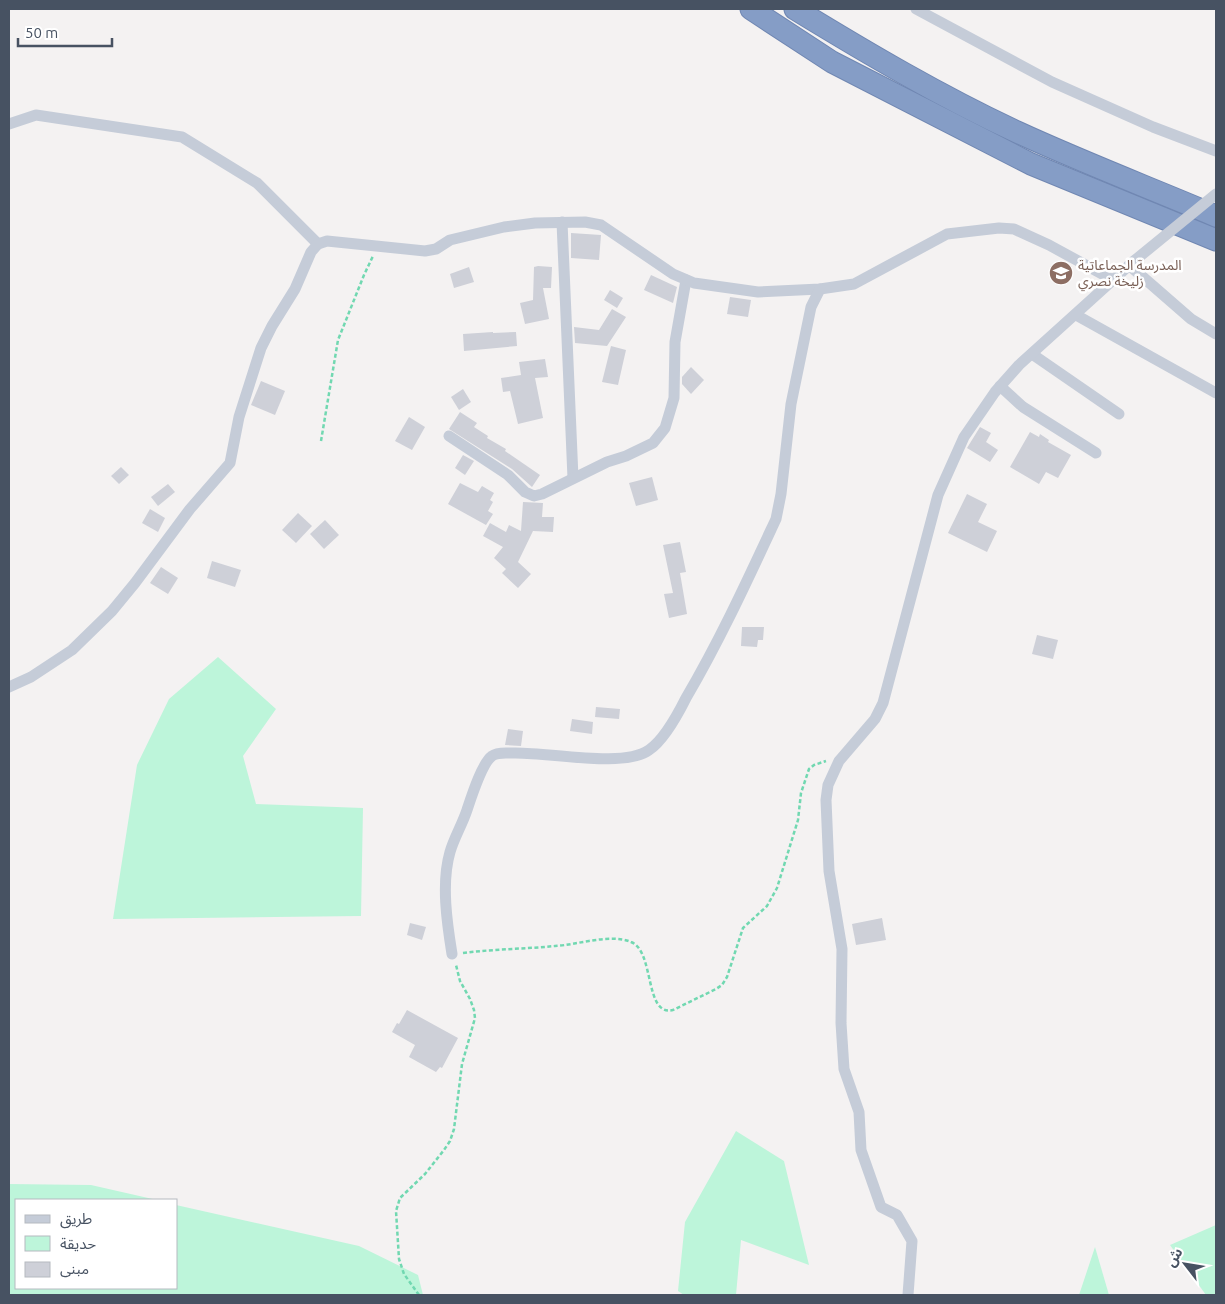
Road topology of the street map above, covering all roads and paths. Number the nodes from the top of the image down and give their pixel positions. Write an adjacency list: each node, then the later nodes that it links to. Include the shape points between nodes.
1 (751, 9): 9 (highway, via 832,62 1031,164)
2 (795, 9): 7 (highway, via 913,78 1016,131)
3 (916, 9): 5 (street, via 1052,82 1152,127)
4 (9, 124): 10 (street, via 36,114 182,138 257,183)
5 (1216, 151)
6 (1216, 194): 12 (street, bridge)
7 (1216, 216)
8 (562, 222): 11 (street, via 504,227 450,240 436,249 425,251); 13 (street, via 601,225); 25 (street)
9 (1216, 240)
10 (318, 244): 11 (street, via 327,241); 26 (street, via 262,348 239,417 230,463 190,509 112,611 72,650 31,677)
11 (378, 246): 23 (path, via 338,340)
12 (1131, 263): 14 (street); 17 (street, via 1191,318)
13 (686, 280): 15 (street, via 694,284 758,292); 25 (street, via 675,342 674,398 666,428 653,443)
14 (1113, 280): 15 (street, via 1014,229 999,228 947,234 854,284); 16 (street)
15 (820, 289): 28 (street, via 811,307 790,404 776,519 708,660 678,714 656,744 642,754 598,759 525,752 499,753 490,758 471,797 447,865 446,915)
16 (1076, 315): 18 (street); 20 (street)
17 (1216, 334)
18 (1032, 354): 19 (street); 21 (street)
19 (1000, 386): 24 (street, via 1023,407); 27 (street, via 964,437 938,495 883,703 875,719)
20 (1216, 393)
21 (1119, 414)
22 (449, 436): 25 (street, via 508,475 529,495 542,494)
23 (320, 441)
24 (1096, 454)
25 (572, 478)
26 (9, 687)
27 (839, 761): 28 (path, via 821,762 809,769 801,793 798,820 777,888 767,906 743,928 722,985 707,994 673,1010 661,1008 653,995 641,950 636,944 622,939); 30 (street, via 828,785 826,800 829,871 842,948 844,1069 860,1112 861,1150 880,1207 897,1215 912,1241)
28 (452, 954): 29 (path, via 474,1010 462,1064 456,1117 450,1140 425,1174 400,1198 396,1211 399,1259 404,1274)
29 (419, 1295)
30 (908, 1295)

